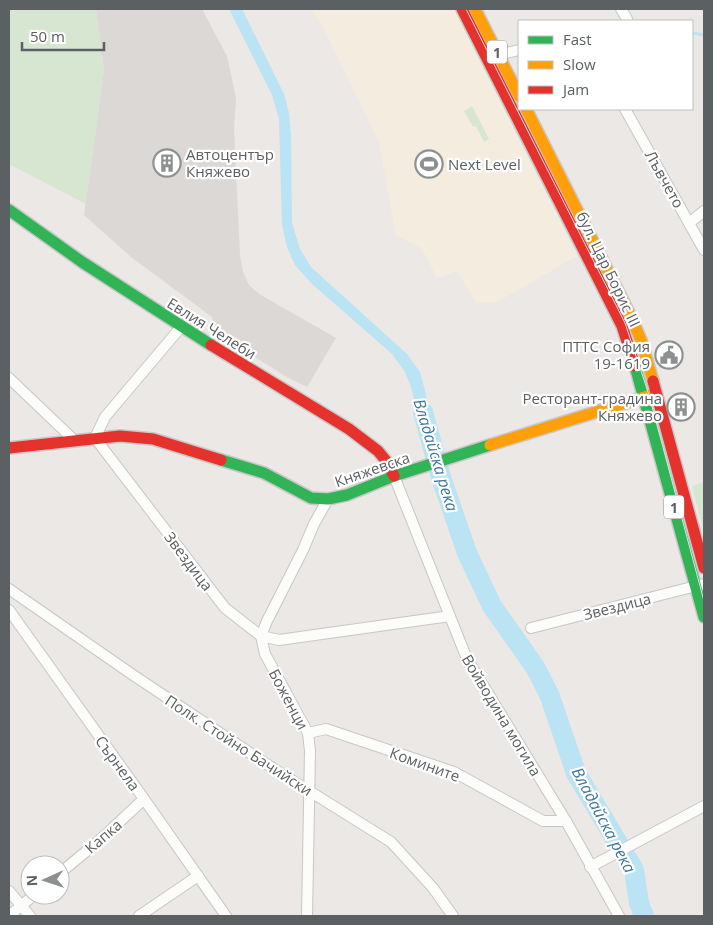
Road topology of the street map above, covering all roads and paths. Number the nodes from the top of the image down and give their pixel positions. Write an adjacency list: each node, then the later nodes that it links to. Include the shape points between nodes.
1 (462, 9): 17 (main road, бул. Цар Борис III / 1, via 622,326)
2 (475, 9): 6 (main road, 1)
3 (621, 9): 4 (street)
4 (627, 19)
5 (518, 50): 6 (street)
6 (498, 54): 7 (main road, 1)
7 (518, 94)
8 (527, 110): 16 (main road, бул. Цар Борис III / 1, via 631,317)
9 (626, 110): 12 (street, Лъвчето)
10 (9, 210): 14 (main road, Евлия Челеби)
11 (704, 211): 12 (street)
12 (689, 223): 13 (street, Лъвчето)
13 (704, 250)
14 (181, 326): 18 (street, via 105,417); 21 (main road, Евлия Челеби, via 349,429 378,451)
15 (9, 378): 19 (street)
16 (657, 393): 17 (main road, Княжевска); 23 (main road, бул. Цар Борис III / 1)
17 (644, 397): 21 (main road, Княжевска); 24 (main road, бул. Цар Борис III / 1)
18 (95, 438): 19 (main road, Княжевска); 22 (main road, Княжевска, via 153,439 264,473 311,498); 30 (street, Звездица, via 226,608)
19 (75, 441): 20 (main road, Княжевска)
20 (9, 448)
21 (394, 476): 22 (main road, Княжевска); 27 (street, Войводина могила)
22 (328, 499): 30 (street)
23 (704, 568)
24 (700, 585): 28 (main road, бул. Цар Борис III / 1); 29 (street, Звездица)
25 (9, 589): 32 (street, Полк. Стойно Бачийски)
26 (9, 610): 33 (street, Сърнела)
27 (450, 616): 30 (street, via 279,640); 35 (street, Войводина могила, via 467,659)
28 (704, 617)
29 (531, 628)
30 (261, 636): 31 (street, Боженци, via 265,654)
31 (308, 733): 32 (street, Боженци); 35 (street, Комините, via 326,729 454,772 543,821)
32 (309, 792): 45 (street, Боженци); 46 (street, Полк. Стойно Бачийски, via 391,842 433,888)
33 (144, 799): 37 (street, Капка); 38 (street, Сърнела)
34 (704, 806): 36 (street)
35 (566, 821): 36 (street, Войводина могила)
36 (595, 864): 47 (street, Войводина могила)
37 (70, 865)
38 (198, 876): 43 (street); 44 (street, Сърнела)
39 (9, 891): 40 (street)
40 (21, 906): 41 (street); 42 (street)
41 (9, 916)
42 (30, 916)
43 (139, 916)
44 (226, 916)
45 (307, 916)
46 (453, 916)
47 (620, 916)

